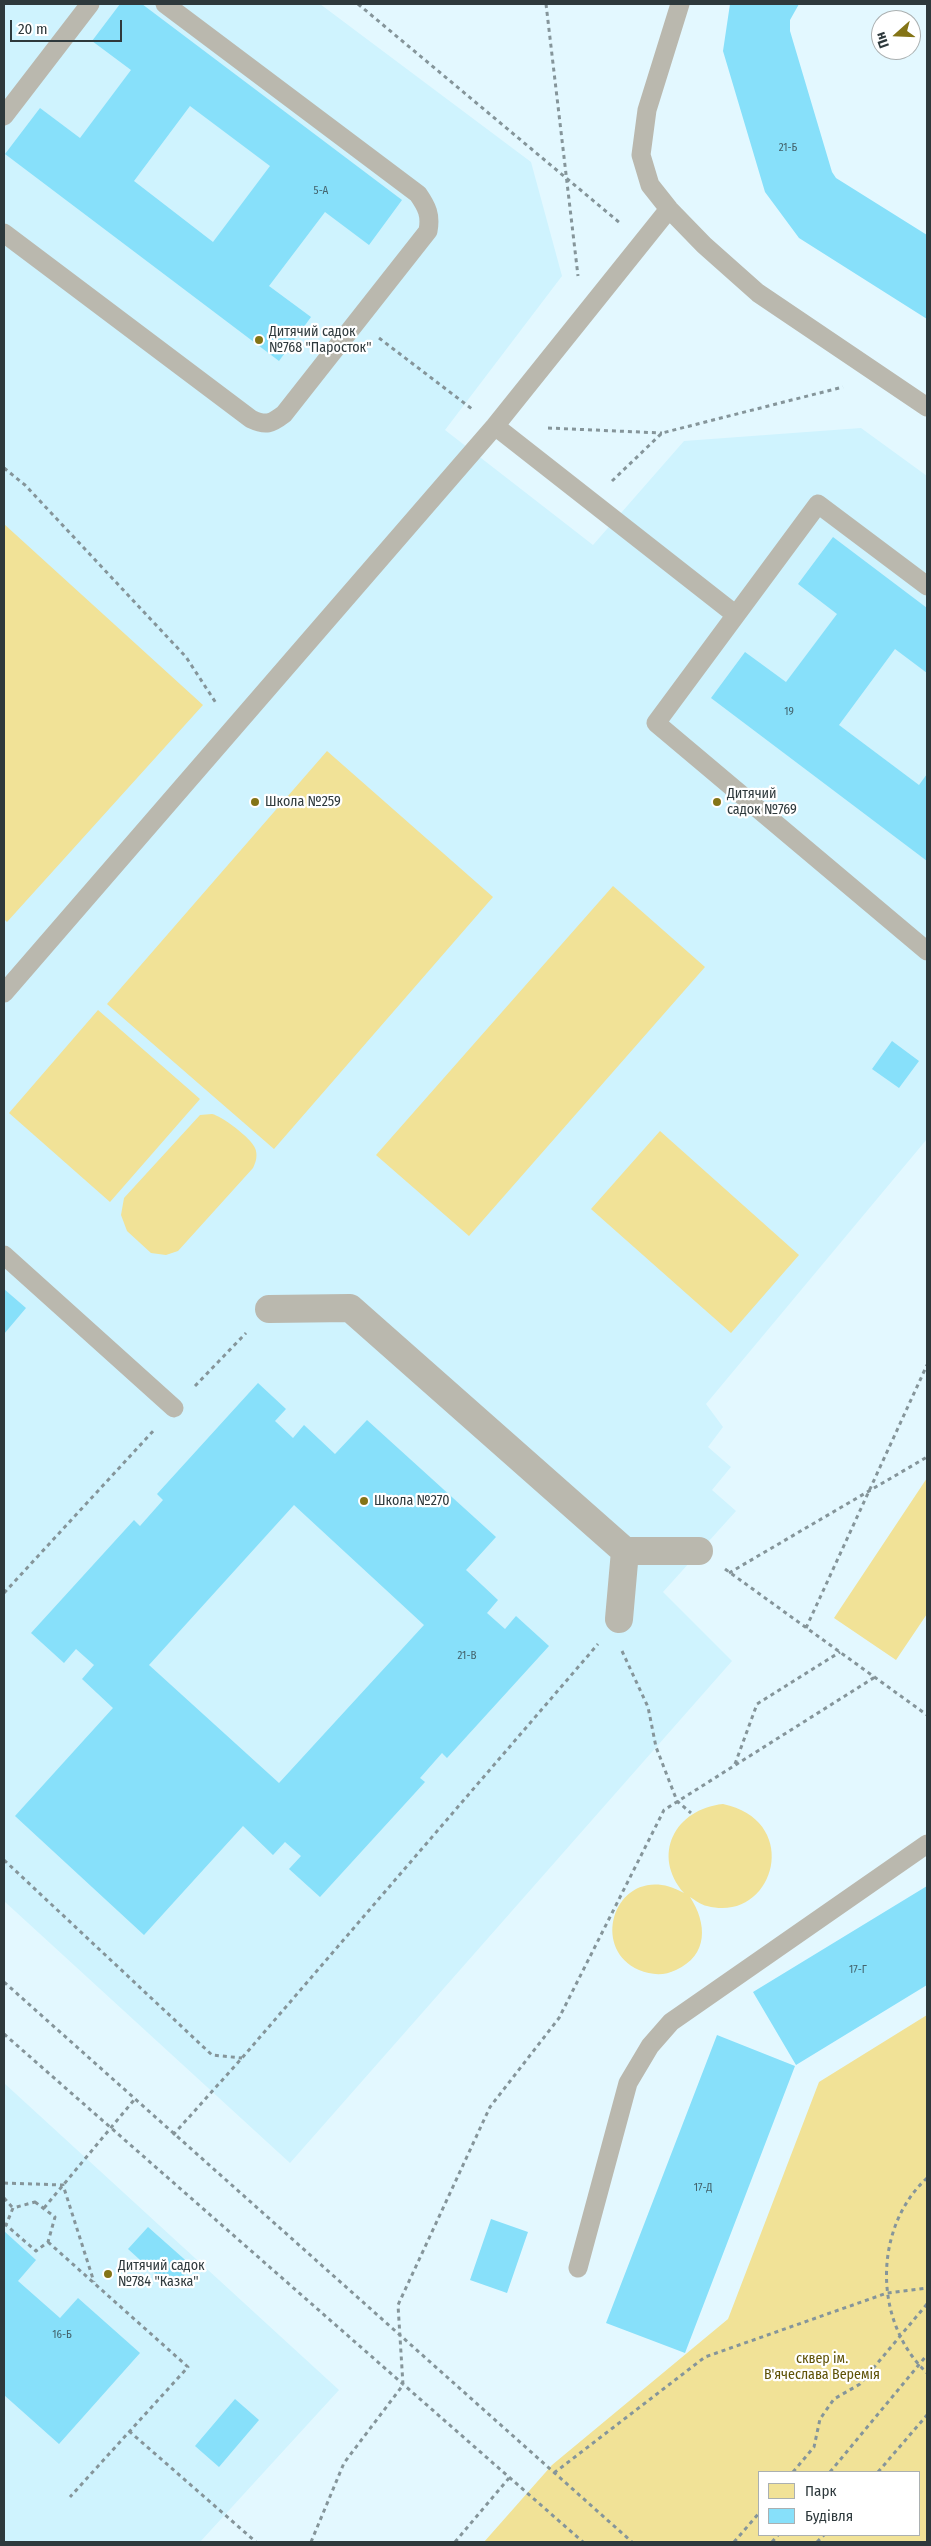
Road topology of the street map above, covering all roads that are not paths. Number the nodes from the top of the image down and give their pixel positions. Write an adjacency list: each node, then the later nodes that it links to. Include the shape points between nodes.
1 (90, 4): 4 (lane)
2 (165, 4): 6 (lane, via 418,194 430,219 428,231 284,414 264,425 251,419)
3 (680, 4): 5 (lane, via 647,110 641,155 650,185)
4 (4, 116)
5 (669, 209): 7 (lane, via 758,292); 8 (lane)
6 (4, 233)
7 (927, 407)
8 (495, 426): 10 (lane); 12 (lane)
9 (927, 586): 10 (lane, via 818,504)
10 (736, 615): 11 (lane, via 656,723)
11 (927, 951)
12 (4, 993)
13 (4, 1254): 15 (lane)
14 (269, 1309): 16 (street, via 350,1308)
15 (174, 1408)
16 (625, 1551): 17 (street); 18 (street)
17 (700, 1551)
18 (615, 1623)
19 (927, 1844): 20 (lane, via 671,2022 650,2046 628,2083)
20 (578, 2268)

